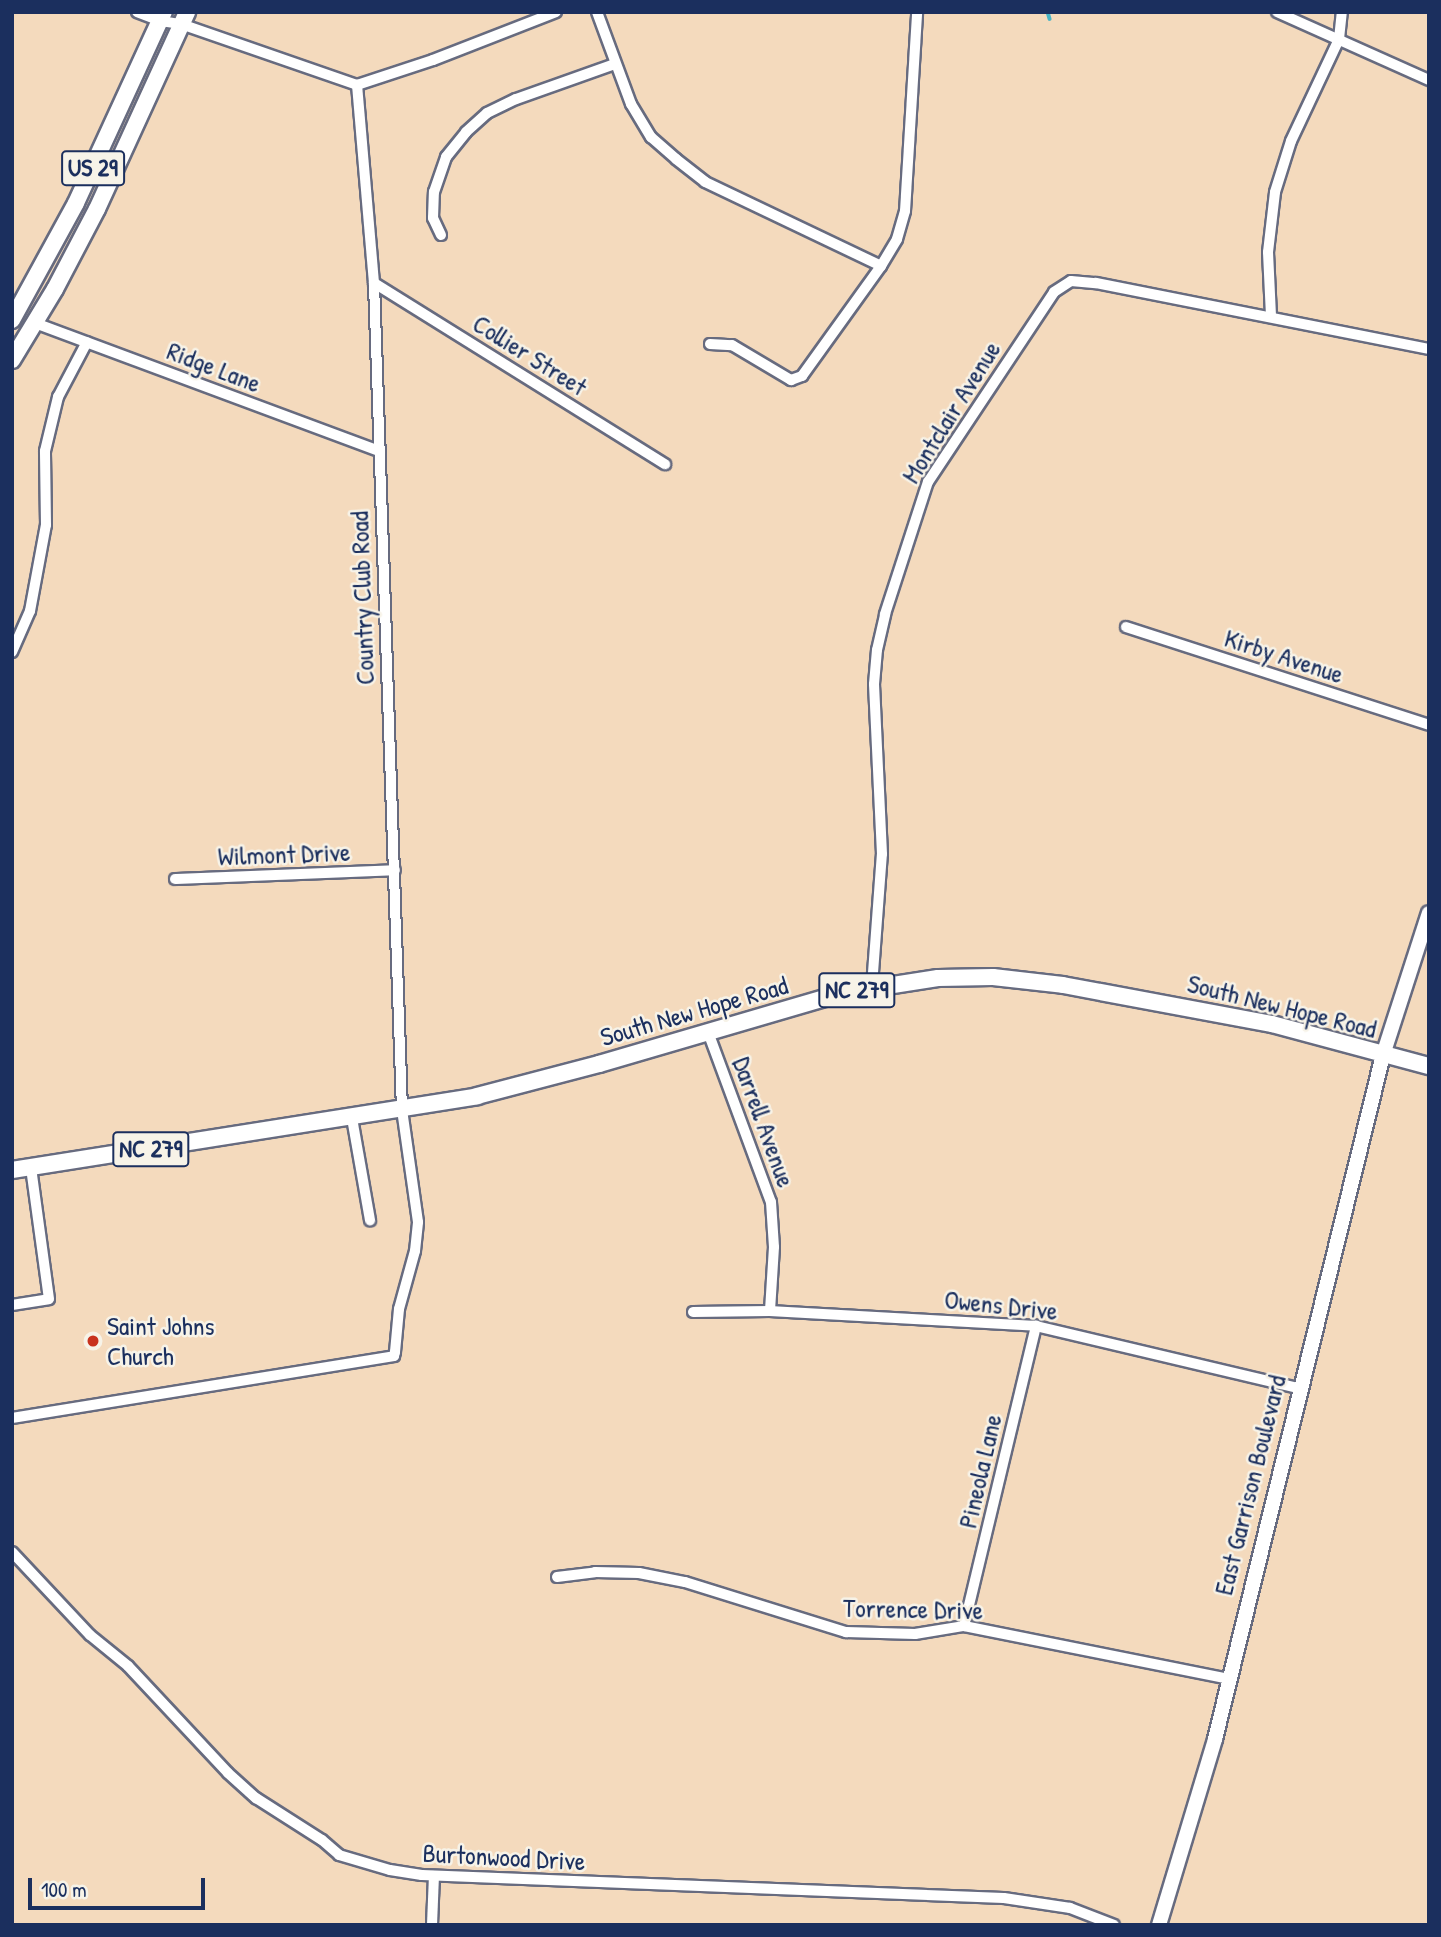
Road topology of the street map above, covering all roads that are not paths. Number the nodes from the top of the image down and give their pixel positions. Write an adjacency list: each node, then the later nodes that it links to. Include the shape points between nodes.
1 (137, 12): 7 (street)
2 (556, 12): 12 (street)
3 (597, 12): 10 (street)
4 (917, 12): 14 (street, via 905,211 897,239)
5 (1277, 12): 9 (street)
6 (1342, 12): 9 (street)
7 (162, 17): 8 (street); 17 (main road, US 29, via 76,203)
8 (184, 18): 12 (street); 18 (main road, US 29, via 97,209)
9 (1339, 39): 11 (street); 16 (street, via 1291,141 1275,192 1268,253)
10 (615, 64): 13 (street, via 516,99 487,113 466,132 446,157 434,192 433,218); 14 (street, via 631,104 651,136 705,182)
11 (1429, 80)
12 (357, 85): 15 (street, Country Club Road)
13 (441, 235)
14 (881, 266): 20 (street, via 802,376 791,380 732,345)
15 (374, 283): 23 (street, Country Club Road); 24 (street, Collier Street)
16 (1271, 316): 21 (street, Montclair Avenue); 31 (street, Montclair Avenue, via 1096,283 1062,284 940,460 917,507 877,650 875,727 882,854)
17 (12, 320)
18 (36, 323): 19 (street, Ridge Lane); 22 (main road, US 29)
19 (87, 342): 23 (street, Ridge Lane); 26 (street, via 58,397 45,451 47,525 30,611)
20 (710, 344)
21 (1429, 349)
22 (12, 360)
23 (377, 450): 28 (street, Country Club Road)
24 (665, 464)
25 (1126, 627): 27 (street, Kirby Avenue)
26 (12, 652)
27 (1429, 725)
28 (395, 870): 29 (street, Wilmont Drive); 35 (street, Country Club Road)
29 (175, 879)
30 (1429, 913): 33 (main road, East Garrison Boulevard)
31 (872, 986): 32 (main road, South New Hope Road / NC 279); 33 (main road, South New Hope Road / NC 279, via 980,977 1037,981 1272,1024)
32 (708, 1032): 35 (main road, South New Hope Road / NC 279, via 537,1082); 41 (street, Darrell Avenue, via 771,1202)
33 (1382, 1055): 34 (main road, South New Hope Road / NC 279); 44 (main road, East Garrison Boulevard)
34 (1429, 1066)
35 (402, 1110): 36 (main road, South New Hope Road / NC 279); 45 (street, Country Club Road, via 418,1237 399,1309 394,1356)
36 (352, 1118): 37 (main road, South New Hope Road / NC 279); 39 (street)
37 (31, 1167): 38 (main road, South New Hope Road / NC 279); 40 (street, via 49,1299)
38 (12, 1170)
39 (370, 1220)
40 (12, 1305)
41 (770, 1311): 42 (street, Owens Drive); 43 (street, Owens Drive)
42 (693, 1312)
43 (1036, 1326): 44 (street, Owens Drive); 48 (street, Pineola Lane)
44 (1299, 1388): 49 (main road, East Garrison Boulevard)
45 (12, 1418)
46 (12, 1552): 50 (street, Burtonwood Drive, via 90,1636 128,1665 256,1798 339,1855 390,1870)
47 (557, 1577): 48 (street, Torrence Drive, via 639,1573 693,1584 846,1632 915,1634)
48 (964, 1626): 49 (street, Torrence Drive)
49 (1229, 1679): 53 (main road, East Garrison Boulevard, via 1183,1852)
50 (434, 1876): 51 (street); 52 (street, Burtonwood Drive, via 1004,1898 1070,1908)
51 (432, 1925)
52 (1114, 1925)
53 (1158, 1925)

